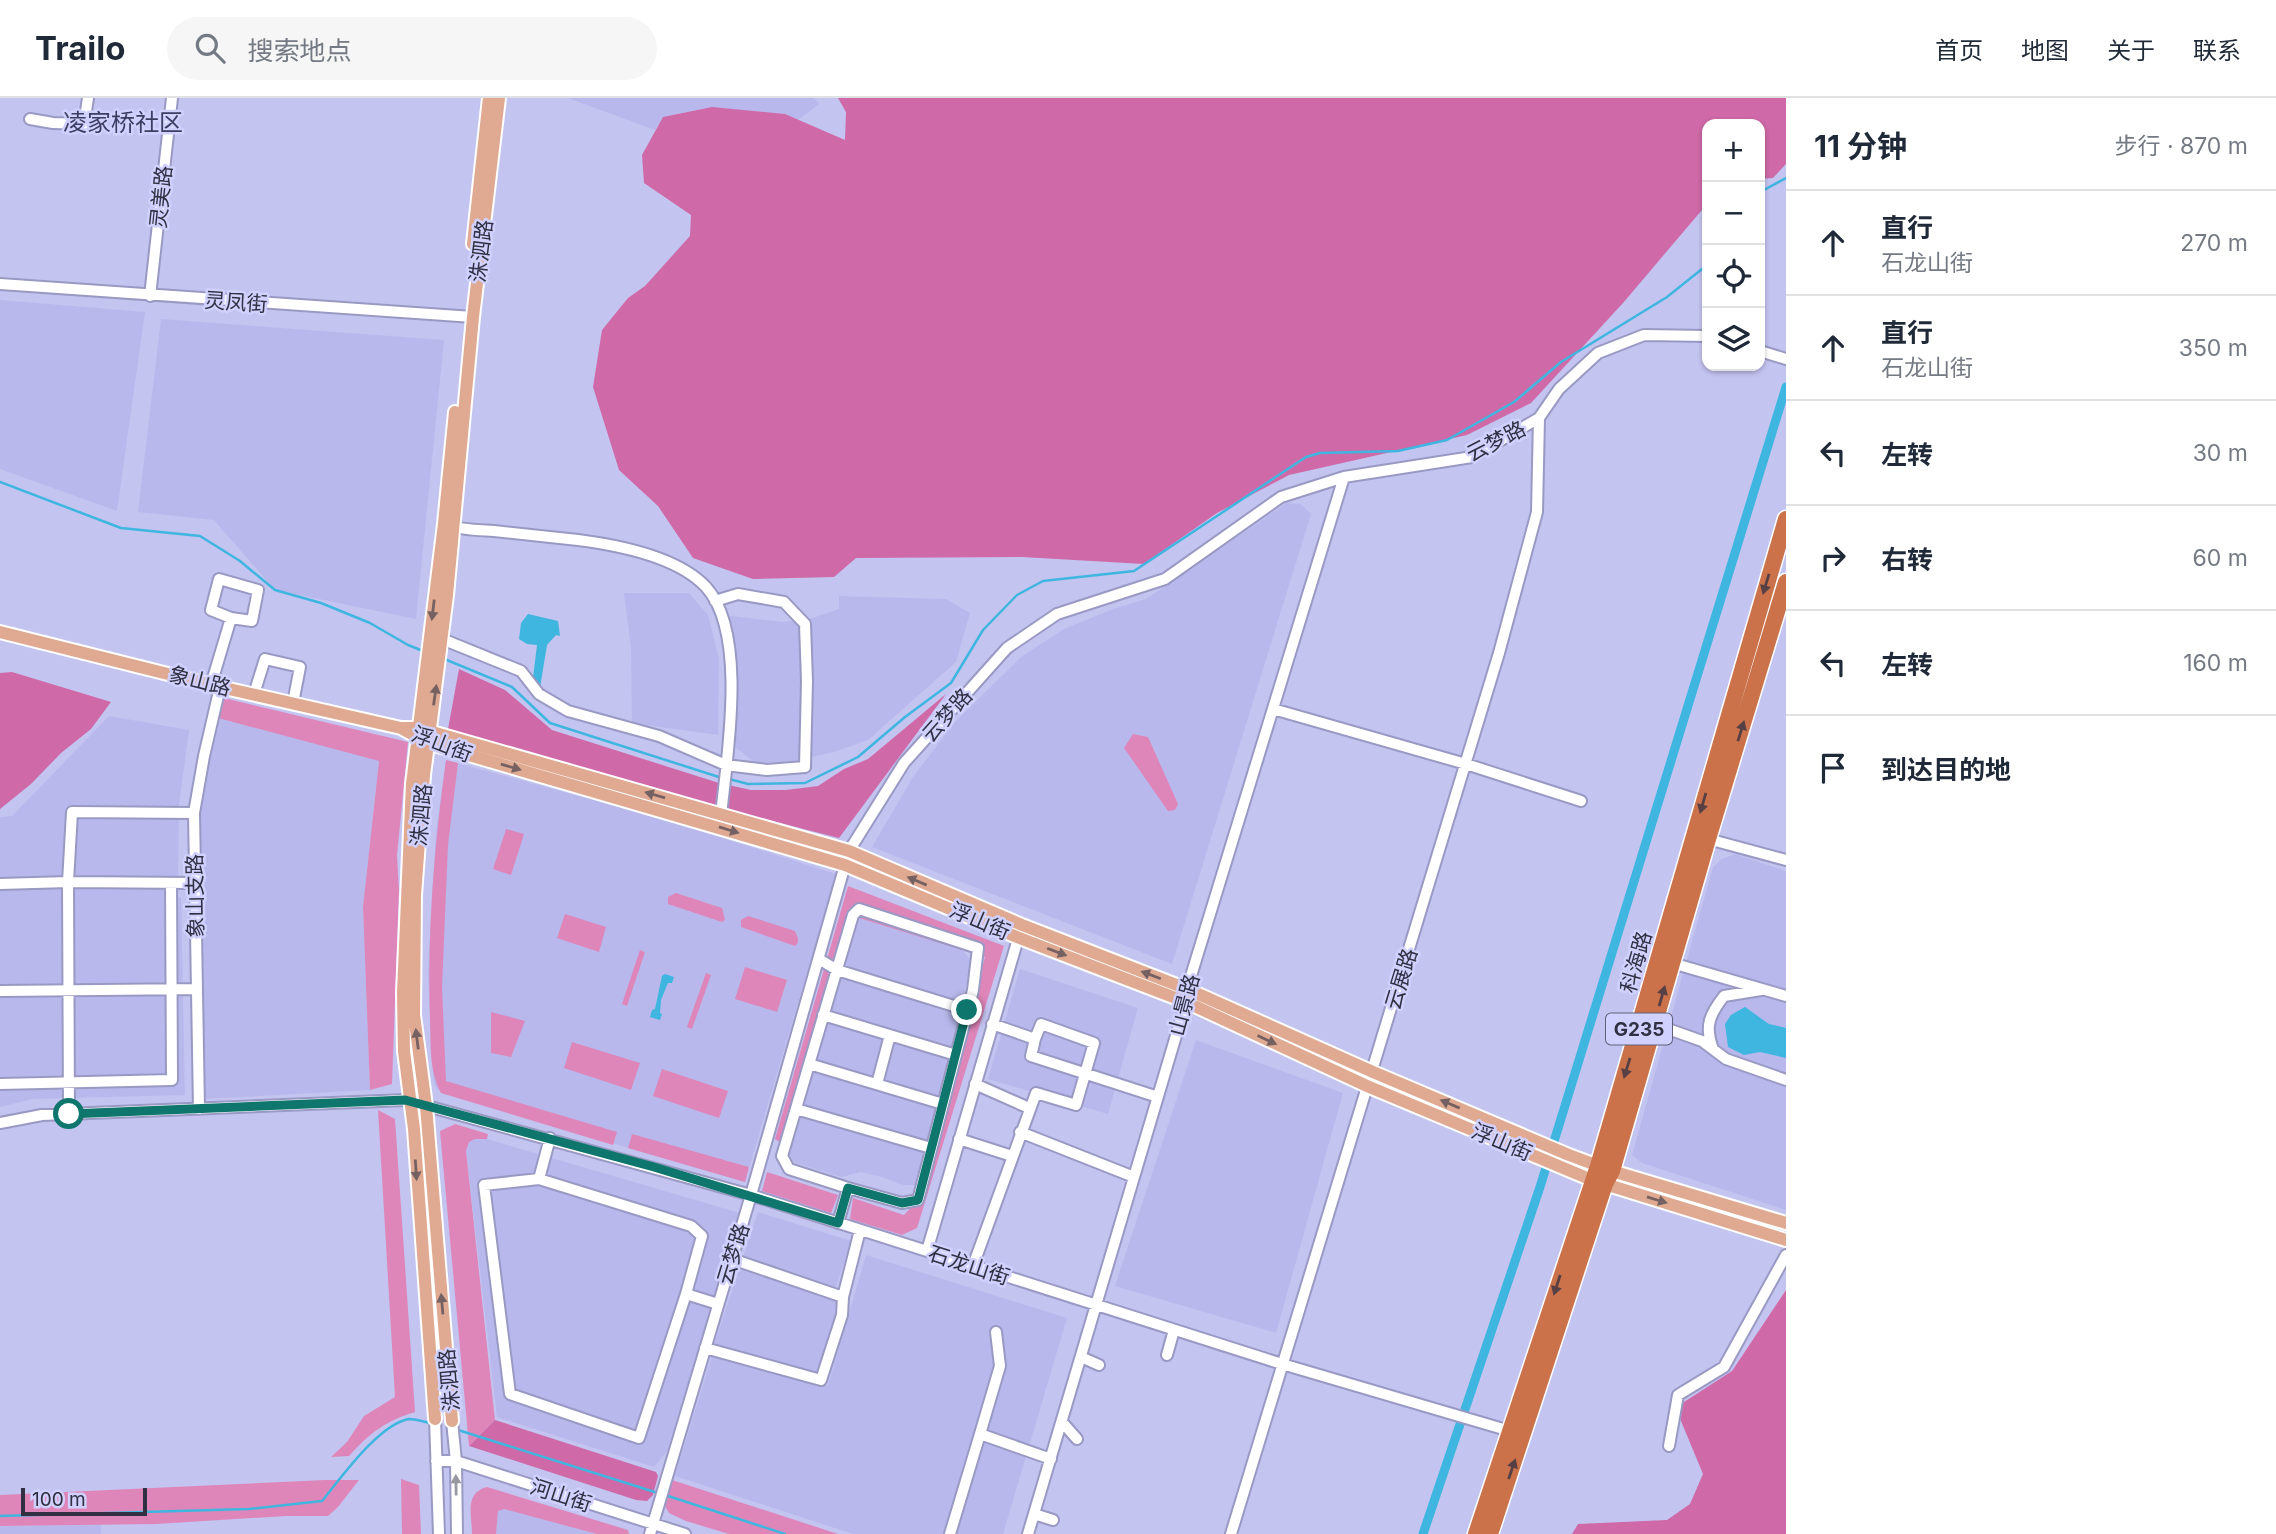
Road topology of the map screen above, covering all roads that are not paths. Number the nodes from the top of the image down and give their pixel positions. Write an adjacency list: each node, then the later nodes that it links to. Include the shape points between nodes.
1 (88, 98): 5 (street, via 84,124)
2 (172, 98): 7 (street, 灵美路)
3 (489, 98): 8 (main road, 洙泗路)
4 (499, 98): 8 (main road, 洙泗路)
5 (30, 118)
6 (0, 284): 7 (street, 灵凤街)
7 (150, 296): 8 (street, 灵凤街)
8 (469, 317): 13 (main road, 洙泗路)
9 (1702, 336): 10 (street, 云梦路, via 1644,335 1598,353 1559,389)
10 (1539, 418): 11 (street, 云梦路, via 1472,457); 27 (street, 云展路, via 1537,512)
11 (1344, 477): 24 (street, 山景路); 33 (street, 云梦路, via 1281,496 1165,579 1057,614 1007,648 904,763)
12 (1786, 519): 82 (highway, 科海路 / G235, one-way to 82)
13 (448, 525): 15 (street, via 610,544 640,552 686,571); 19 (main road, 洙泗路); 20 (main road, 洙泗路, one-way to 20)
14 (1786, 582): 16 (highway, 科海路 / G235)
15 (715, 601): 28 (street, via 727,639 732,684); 28 (street, via 738,594 784,602 805,624 805,767)
16 (1783, 604): 32 (highway, 科海路 / G235, one-way to 16)
17 (231, 618): 17 (street, via 211,610 219,579 258,590 252,621); 21 (street, 象山支路)
18 (0, 632): 21 (main road, 象山路)
19 (442, 639): 20 (main road, 洙泗路); 28 (street, via 521,671 539,694 568,711 659,736)
20 (434, 656): 26 (main road, 洙泗路)
21 (216, 686): 22 (main road, 象山路); 30 (street, 象山支路)
22 (254, 694): 23 (main road, 象山路); 23 (street, via 265,659 300,667)
23 (293, 703): 25 (main road, 象山路)
24 (1273, 709): 27 (street); 49 (street, 山景路)
25 (401, 728): 26 (main road, 浮山街)
26 (423, 735): 31 (main road, 浮山街, one-way to 26); 35 (main road, 浮山街, one-way to 35); 69 (main road, 洙泗路, via 408,852 403,993); 71 (main road, 洙泗路, one-way to 26, via 414,1015)
27 (1465, 764): 29 (street); 60 (street, 云展路)
28 (725, 774): 31 (street)
29 (1581, 801)
30 (194, 813): 36 (street, via 72,811); 38 (street, 象山支路)
31 (721, 815): 33 (main road, 浮山街)
32 (1708, 839): 34 (street); 42 (highway, 科海路 / G235)
33 (849, 851): 35 (street, 云梦路); 40 (main road, 浮山街, one-way to 33)
34 (1786, 860)
35 (845, 865): 40 (main road, 浮山街); 41 (street, 云梦路)
36 (68, 882): 37 (street); 39 (street); 46 (street)
37 (171, 883): 38 (street); 44 (street)
38 (195, 883): 45 (street, 象山支路)
39 (0, 884)
40 (1019, 931): 49 (main road, 浮山街); 53 (street)
41 (819, 959): 43 (street); 86 (street, 云梦路)
42 (1672, 963): 47 (street); 54 (highway, 科海路 / G235, one-way to 42)
43 (837, 970): 51 (street); 51 (street, via 853,915 859,909 978,948); 52 (street)
44 (172, 989): 45 (street); 46 (street); 63 (street, via 172,1080)
45 (197, 989): 73 (street, 象山支路)
46 (68, 990): 48 (street); 63 (street)
47 (1763, 990): 50 (street); 57 (street, via 1724,996 1710,1013 1708,1038)
48 (0, 991)
49 (1187, 996): 60 (main road, 浮山街); 67 (main road, 浮山街, one-way to 67); 68 (street, 山景路)
50 (1786, 996)
51 (967, 1010): 58 (street)
52 (823, 1015): 55 (street); 59 (street)
53 (992, 1024): 56 (street); 66 (street)
54 (1654, 1024): 57 (street); 82 (highway, 科海路 / G235)
55 (890, 1035): 58 (street); 65 (street)
56 (1035, 1039): 61 (street, via 1031,1056); 61 (street, via 1041,1024 1094,1043)
57 (1713, 1049): 62 (street, via 1726,1059)
58 (956, 1055): 70 (street)
59 (809, 1064): 65 (street); 74 (street)
60 (1373, 1072): 67 (street, 云展路); 82 (main road, 浮山街, one-way to 60, via 1569,1155)
61 (1086, 1073): 68 (street); 72 (street, via 1076,1105 1036,1093)
62 (1786, 1080)
63 (69, 1082): 64 (street); 75 (street)
64 (0, 1084)
65 (877, 1084): 70 (street)
66 (975, 1084): 72 (street); 79 (street)
67 (1367, 1086): 82 (main road, 浮山街, via 1565,1169); 104 (street, 云展路)
68 (1158, 1097): 83 (street, 山景路)
69 (410, 1102): 71 (street, 石龙山街); 73 (street); 108 (main road, 洙泗路, one-way to 108)
70 (943, 1104): 80 (street)
71 (426, 1107): 78 (street, 石龙山街); 106 (main road, 洙泗路, one-way to 71)
72 (1029, 1108): 77 (street)
73 (198, 1109): 75 (street)
74 (796, 1109): 80 (street); 85 (street, via 782,1156 789,1169)
75 (69, 1114): 76 (street)
76 (0, 1123)
77 (1020, 1132): 81 (street); 83 (street)
78 (550, 1138): 84 (street); 86 (street, 石龙山街)
79 (959, 1139): 81 (street); 91 (street)
80 (931, 1148): 85 (street, via 918,1200 902,1203)
81 (1012, 1156): 94 (street)
82 (1602, 1175): 88 (main road, 浮山街); 90 (main road, 浮山街, one-way to 90); 109 (highway, 科海路 / G235, one-way to 109); 126 (highway, 科海路 / G235, one-way to 82)
83 (1134, 1177): 98 (street, 山景路)
84 (539, 1179): 95 (street, via 691,1226 702,1236); 95 (street, via 484,1185 510,1394 639,1438)
85 (848, 1188): 87 (street)
86 (751, 1195): 87 (street, 石龙山街); 93 (street, 云梦路)
87 (838, 1223): 89 (street, 石龙山街)
88 (1786, 1223)
89 (860, 1230): 91 (street, 石龙山街); 96 (street)
90 (1786, 1240)
91 (927, 1251): 94 (street, 石龙山街)
92 (1786, 1255): 112 (street, via 1724,1367 1678,1395)
93 (732, 1259): 96 (street); 97 (street, 云梦路)
94 (973, 1266): 98 (street, 石龙山街)
95 (686, 1294): 97 (street)
96 (844, 1297): 101 (street, via 821,1380)
97 (718, 1304): 101 (street, 云梦路)
98 (1096, 1306): 99 (street, 石龙山街); 103 (street, 山景路)
99 (1174, 1330): 102 (street); 104 (street, 石龙山街)
100 (996, 1332): 110 (street, via 1000,1366)
101 (705, 1348): 118 (street, 云梦路)
102 (1167, 1355)
103 (1081, 1357): 105 (street); 107 (street, 山景路)
104 (1282, 1364): 109 (street, 石龙山街); 124 (street, 云展路)
105 (1099, 1365)
106 (452, 1421): 115 (street, 洙泗路)
107 (1062, 1422): 111 (street); 113 (street, 山景路)
108 (435, 1429): 114 (street, 洙泗路)
109 (1510, 1431): 125 (highway, 科海路 / G235)
110 (980, 1434): 113 (street); 122 (street)
111 (1077, 1439)
112 (1669, 1446)
113 (1051, 1459): 116 (street, 山景路)
114 (436, 1461): 115 (street, 河山街); 119 (street, 洙泗路)
115 (456, 1461): 118 (street, 河山街); 120 (street, 洙泗路, one-way to 115)
116 (1034, 1514): 117 (street); 123 (street, 山景路)
117 (1053, 1520)
118 (651, 1529): 121 (street, 河山街)
119 (439, 1534)
120 (457, 1534)
121 (685, 1534)
122 (950, 1534)
123 (1028, 1534)
124 (1231, 1534)
125 (1476, 1534)
126 (1490, 1534)

